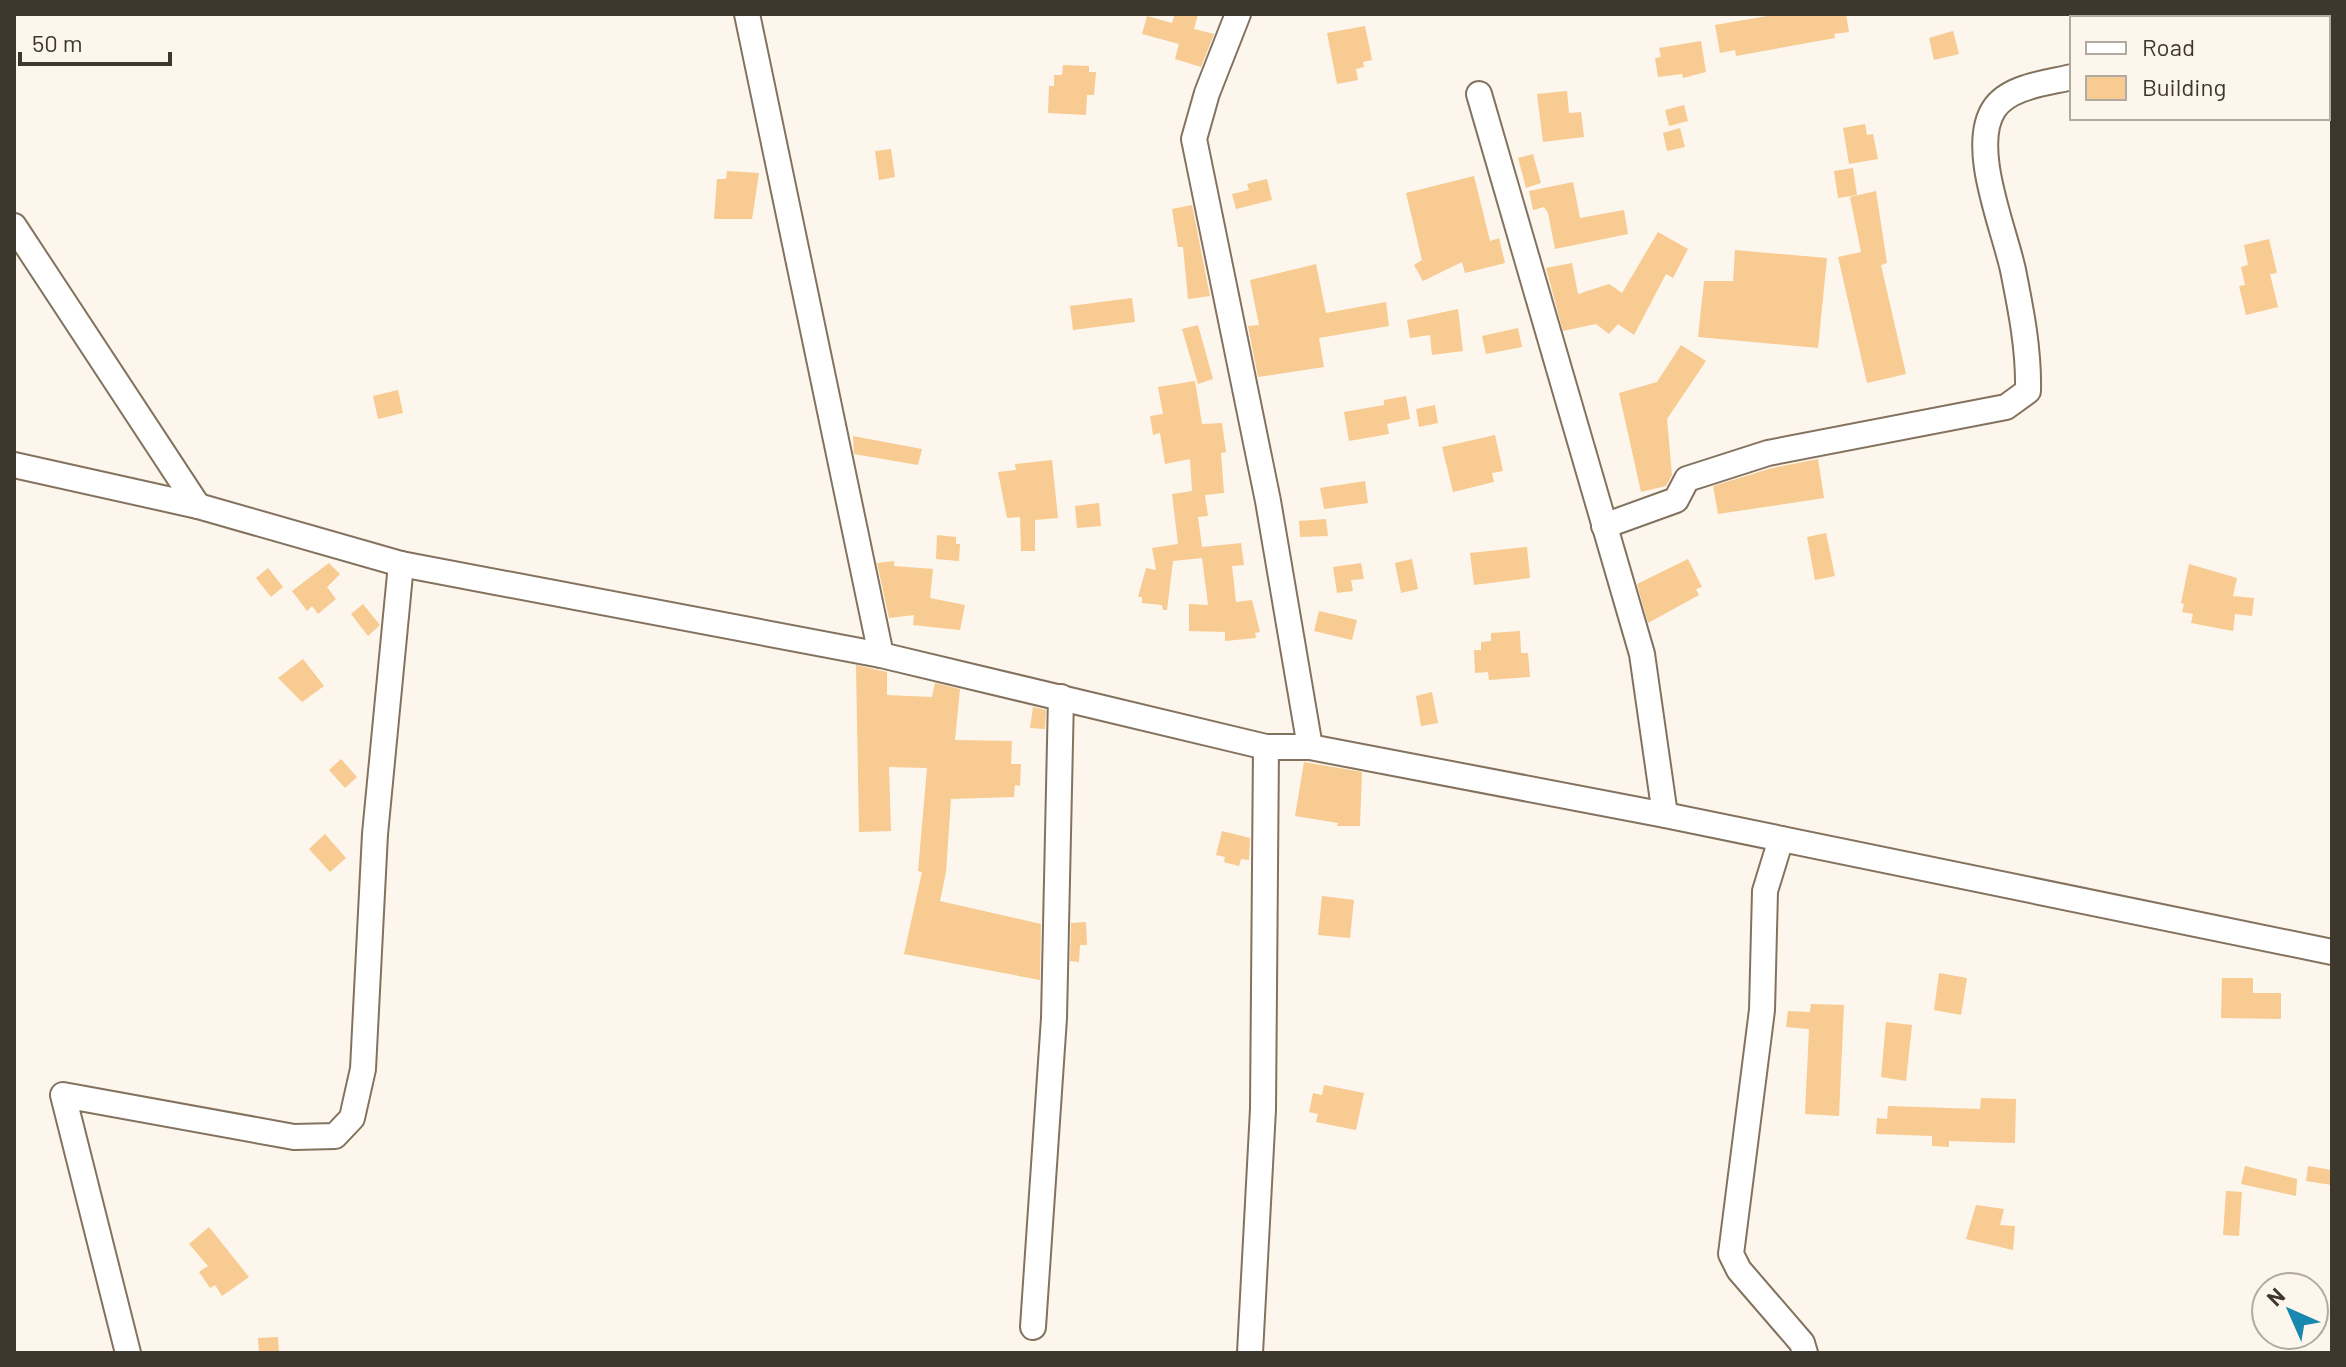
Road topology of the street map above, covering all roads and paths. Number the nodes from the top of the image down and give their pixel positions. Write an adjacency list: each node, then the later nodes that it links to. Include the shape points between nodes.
1 (747, 14): 10 (street)
2 (1238, 14): 13 (street, via 1194,139 1268,501)
3 (2070, 77): 8 (street, via 2022,89 1994,108 1984,136 2029,362 2028,391 2006,407 1768,453 1687,479 1676,500)
4 (1479, 94): 8 (street)
5 (14, 226): 7 (street)
6 (14, 465): 7 (street)
7 (198, 506): 9 (street)
8 (1604, 526): 14 (street, via 1642,654)
9 (401, 564): 10 (street); 18 (street, via 375,834 363,1069 352,1118 335,1136 294,1137 63,1095)
10 (881, 655): 11 (street)
11 (1061, 697): 12 (street); 17 (street, via 1054,1018)
12 (1266, 747): 13 (street); 19 (street, via 1263,1109)
13 (1310, 747): 14 (street)
14 (1665, 815): 15 (street)
15 (1781, 839): 16 (street); 20 (street, via 1765,891 1762,1010 1731,1254)
16 (2332, 952)
17 (1033, 1327)
18 (128, 1353)
19 (1250, 1353)
20 (1805, 1353)

